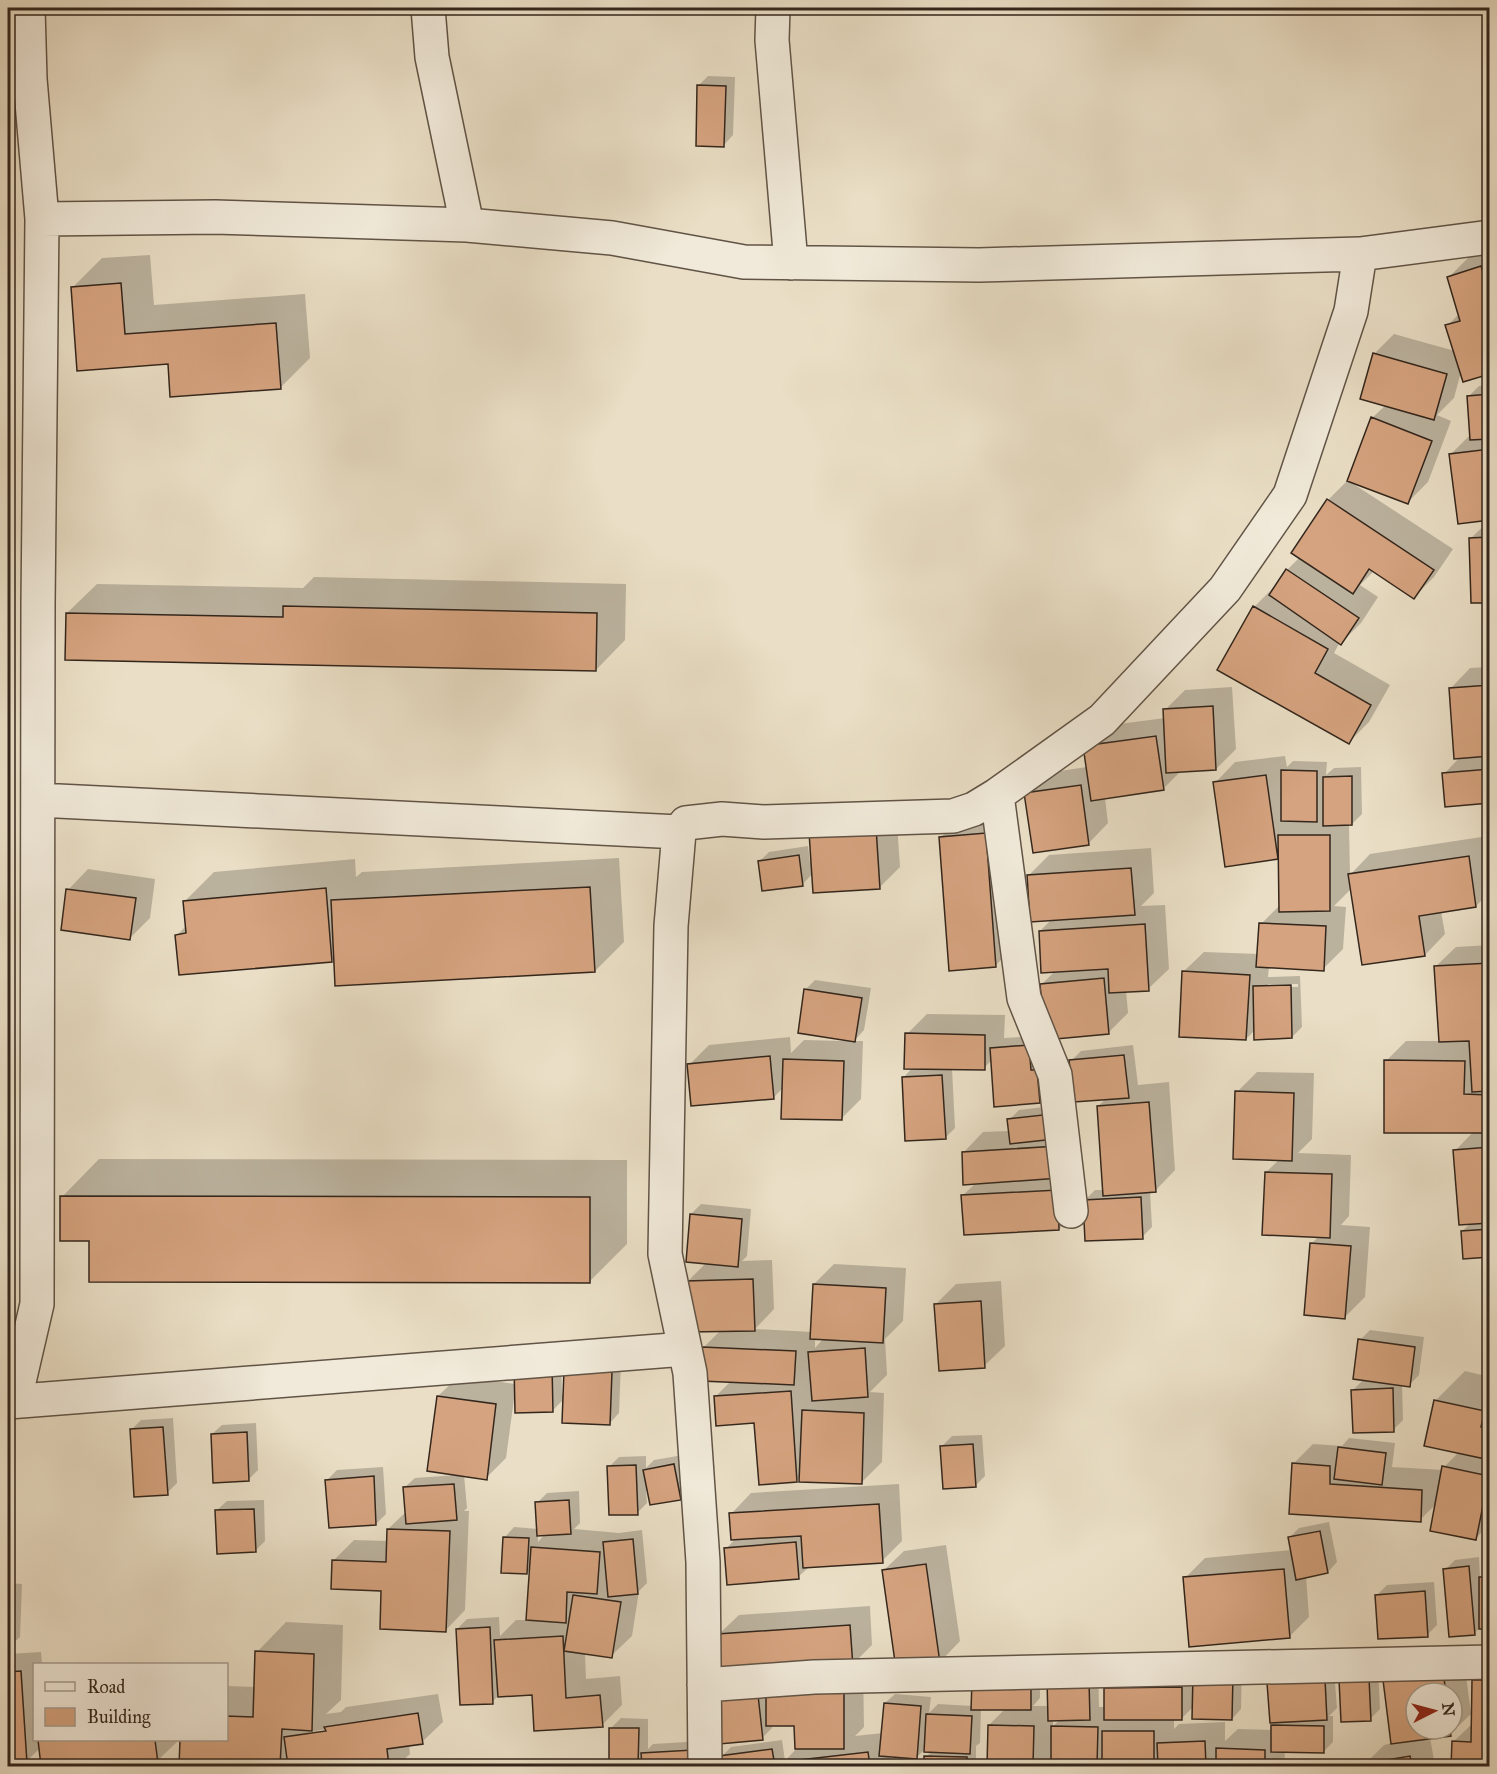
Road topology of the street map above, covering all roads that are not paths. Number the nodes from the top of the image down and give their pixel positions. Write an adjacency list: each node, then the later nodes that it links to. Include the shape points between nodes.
1 (28, 8): 4 (street)
2 (428, 8): 5 (street, via 432,57)
3 (773, 8): 8 (street, via 772,40)
4 (42, 219): 5 (street, via 215,217); 10 (street)
5 (467, 225): 8 (street, via 612,238 744,262)
6 (1490, 237): 7 (street)
7 (1360, 254): 8 (street, via 979,265); 9 (street, via 1351,311 1290,495 1225,589 1102,720)
8 (791, 263)
9 (997, 795): 11 (street, via 953,816 764,822 722,819 686,823); 12 (street, via 1024,998 1055,1076)
10 (38, 800): 11 (street); 14 (street, via 37,1304 18,1386)
11 (679, 832): 13 (street, via 671,926 665,1254)
12 (1071, 1211)
13 (685, 1348): 15 (street); 17 (street, via 703,1562)
14 (8, 1398)
15 (8, 1402)
16 (1490, 1662): 17 (street, via 814,1677)
17 (704, 1685): 18 (street)
18 (705, 1767)

